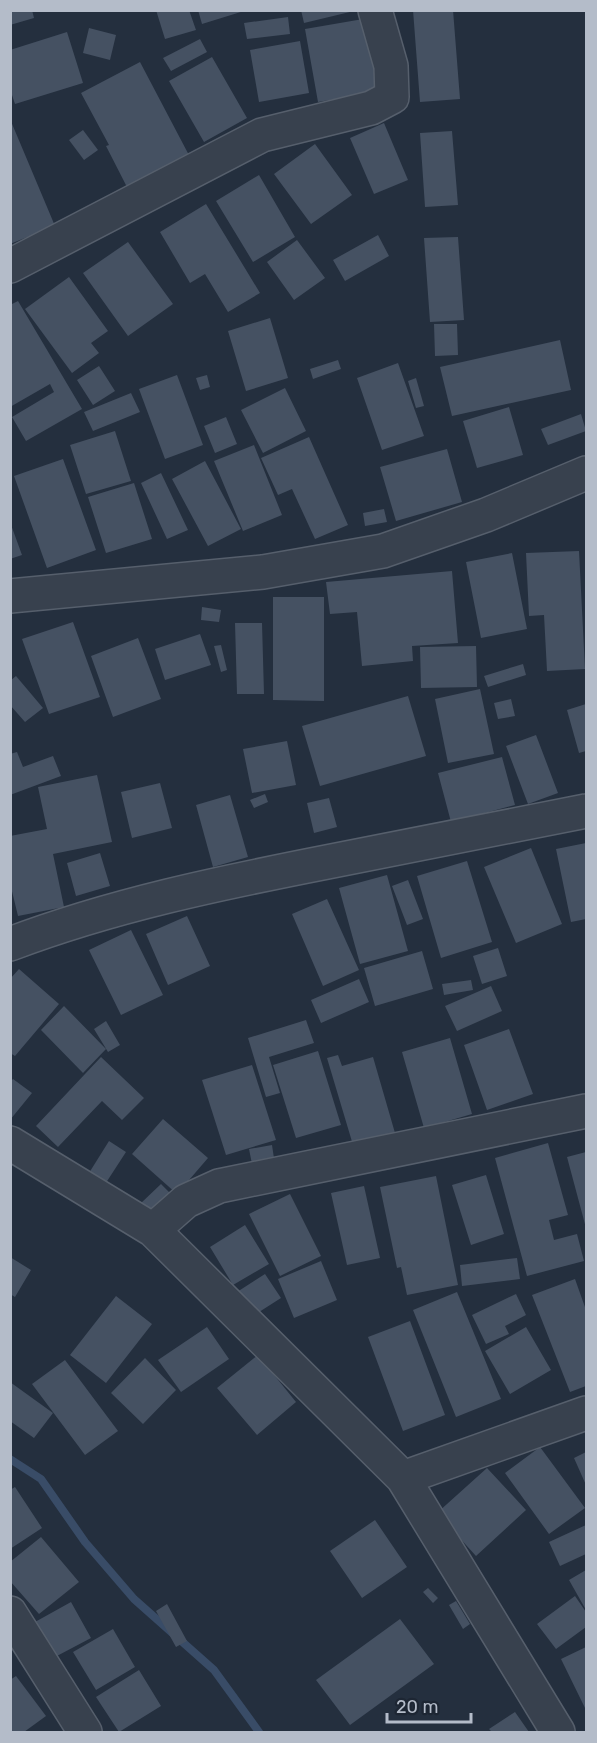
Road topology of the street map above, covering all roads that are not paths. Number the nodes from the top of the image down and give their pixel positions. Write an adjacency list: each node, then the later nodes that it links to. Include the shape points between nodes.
1 (375, 10): 2 (street, via 391,66 392,97 371,108 262,135)
2 (10, 266)
3 (586, 473): 4 (street, via 486,515 383,551 263,572)
4 (10, 596)
5 (586, 811): 6 (street, via 232,881 136,904)
6 (10, 944)
7 (586, 1111): 9 (street, via 219,1186 186,1201)
8 (10, 1143): 9 (street)
9 (153, 1230): 11 (street)
10 (586, 1413): 11 (street)
11 (404, 1478): 14 (street)
12 (10, 1613): 13 (street)
13 (85, 1732)
14 (558, 1732)

